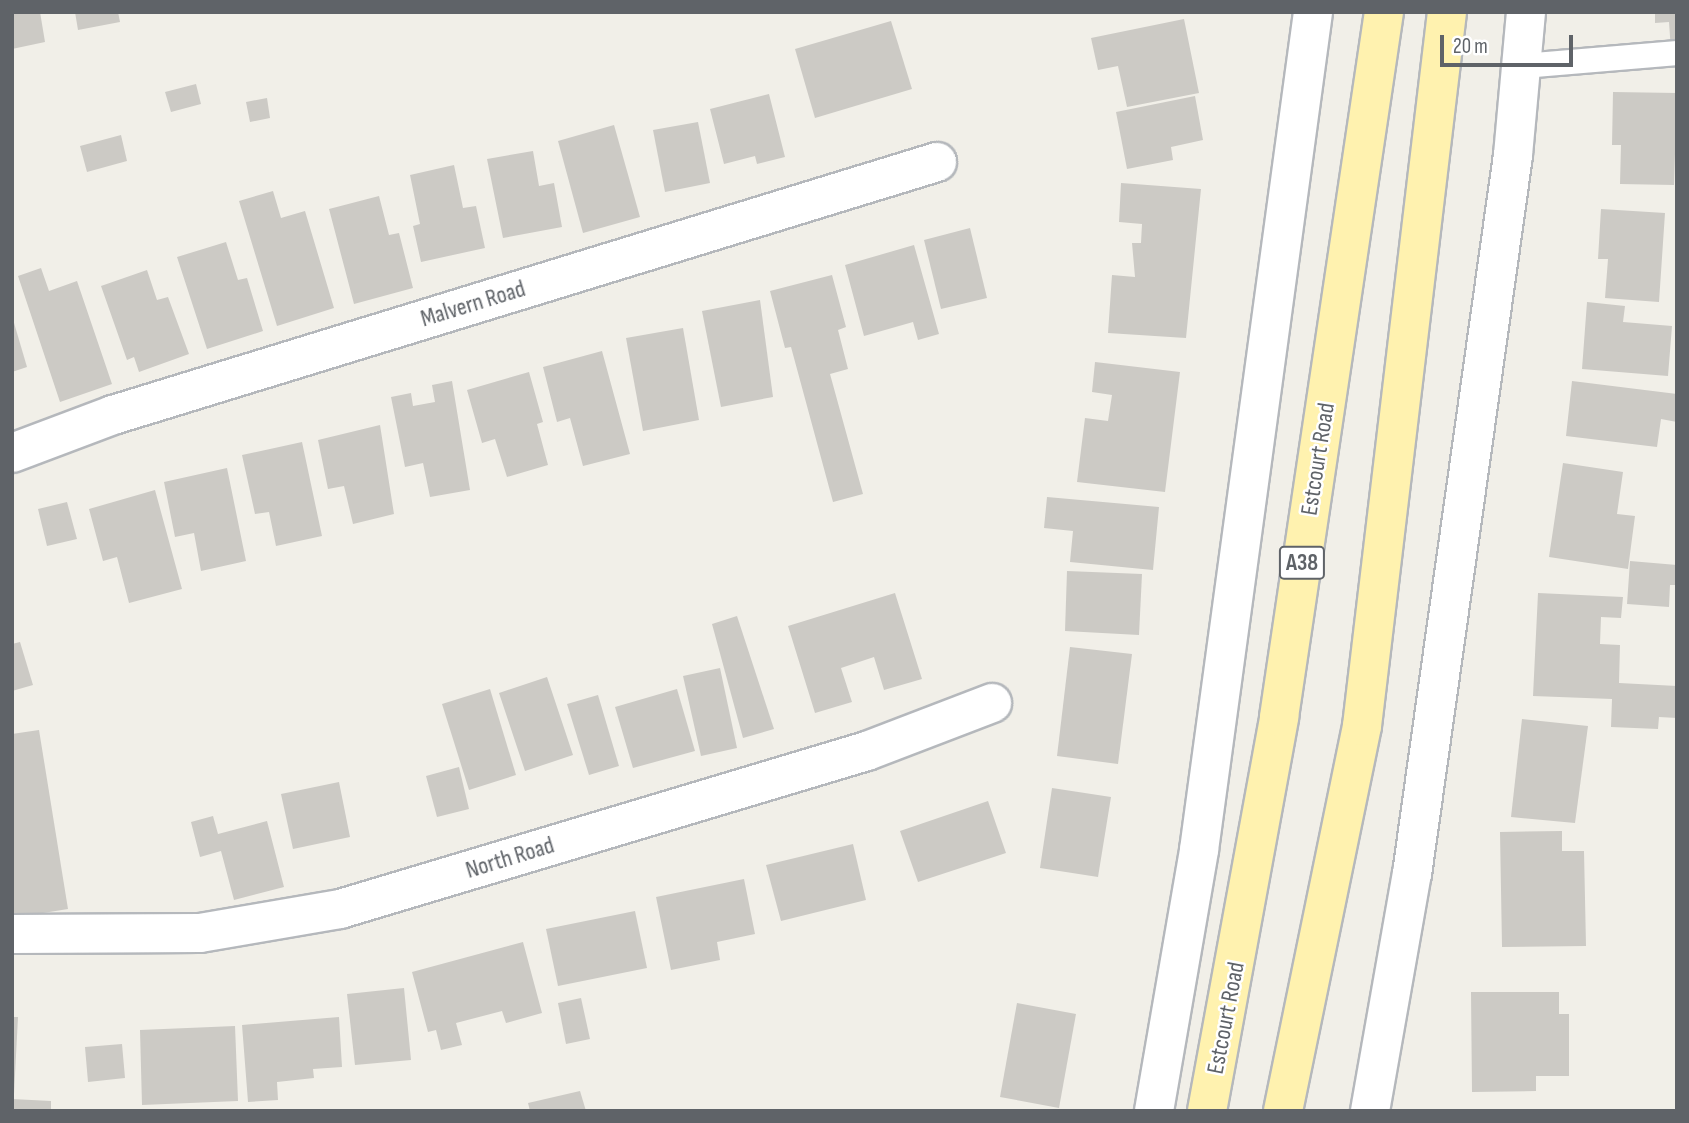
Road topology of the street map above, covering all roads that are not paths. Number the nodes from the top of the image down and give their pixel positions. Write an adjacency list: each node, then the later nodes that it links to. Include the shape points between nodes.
1 (1313, 12): 11 (street, via 1199,850)
2 (1384, 12): 12 (main road, Estcourt Road / A38, via 1279,717)
3 (1447, 12): 13 (main road, via 1362,726)
4 (1526, 12): 6 (street)
5 (1677, 53): 6 (lane)
6 (1523, 66): 14 (street, via 1412,874)
7 (937, 162): 8 (street, Malvern Road, via 113,415)
8 (12, 453)
9 (992, 703): 10 (street, North Road, via 867,751 340,909 200,933)
10 (12, 934)
11 (1154, 1111)
12 (1207, 1111)
13 (1283, 1111)
14 (1370, 1111)

